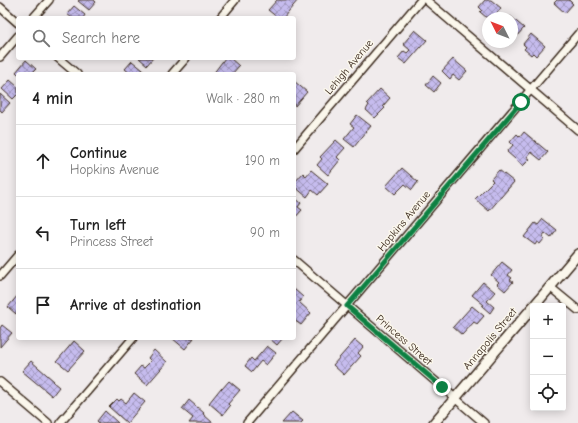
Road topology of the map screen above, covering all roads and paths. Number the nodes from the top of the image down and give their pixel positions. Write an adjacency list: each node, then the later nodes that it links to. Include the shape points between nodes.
1 (49, 0): 6 (street)
2 (235, 0): 7 (street)
3 (421, 0): 18 (street, Lehigh Avenue)
4 (426, 0): 16 (street)
5 (0, 8): 8 (street)
6 (35, 16)
7 (222, 16)
8 (16, 21)
9 (578, 34): 16 (street, Hopkins Avenue)
10 (16, 38): 11 (street)
11 (0, 57)
12 (60, 60): 14 (street)
13 (184, 60): 15 (street)
14 (75, 72)
15 (174, 72)
16 (531, 90): 17 (street); 25 (street, Hopkins Avenue)
17 (578, 130)
18 (296, 147)
19 (578, 254): 23 (street, Annapolis Street)
20 (16, 256): 22 (street)
21 (296, 262): 25 (street, Princess Street)
22 (0, 276)
23 (550, 287): 24 (street, Annapolis Street); 26 (street)
24 (537, 303)
25 (347, 306): 30 (street, Princess Street); 33 (street, Hopkins Avenue)
26 (578, 310)
27 (530, 312): 30 (street, Annapolis Street)
28 (130, 340): 32 (street)
29 (0, 382): 31 (street)
30 (455, 399): 34 (street, Annapolis Street); 35 (street, Princess Street)
31 (48, 423)
32 (60, 423)
33 (246, 423)
34 (434, 423)
35 (484, 423)

